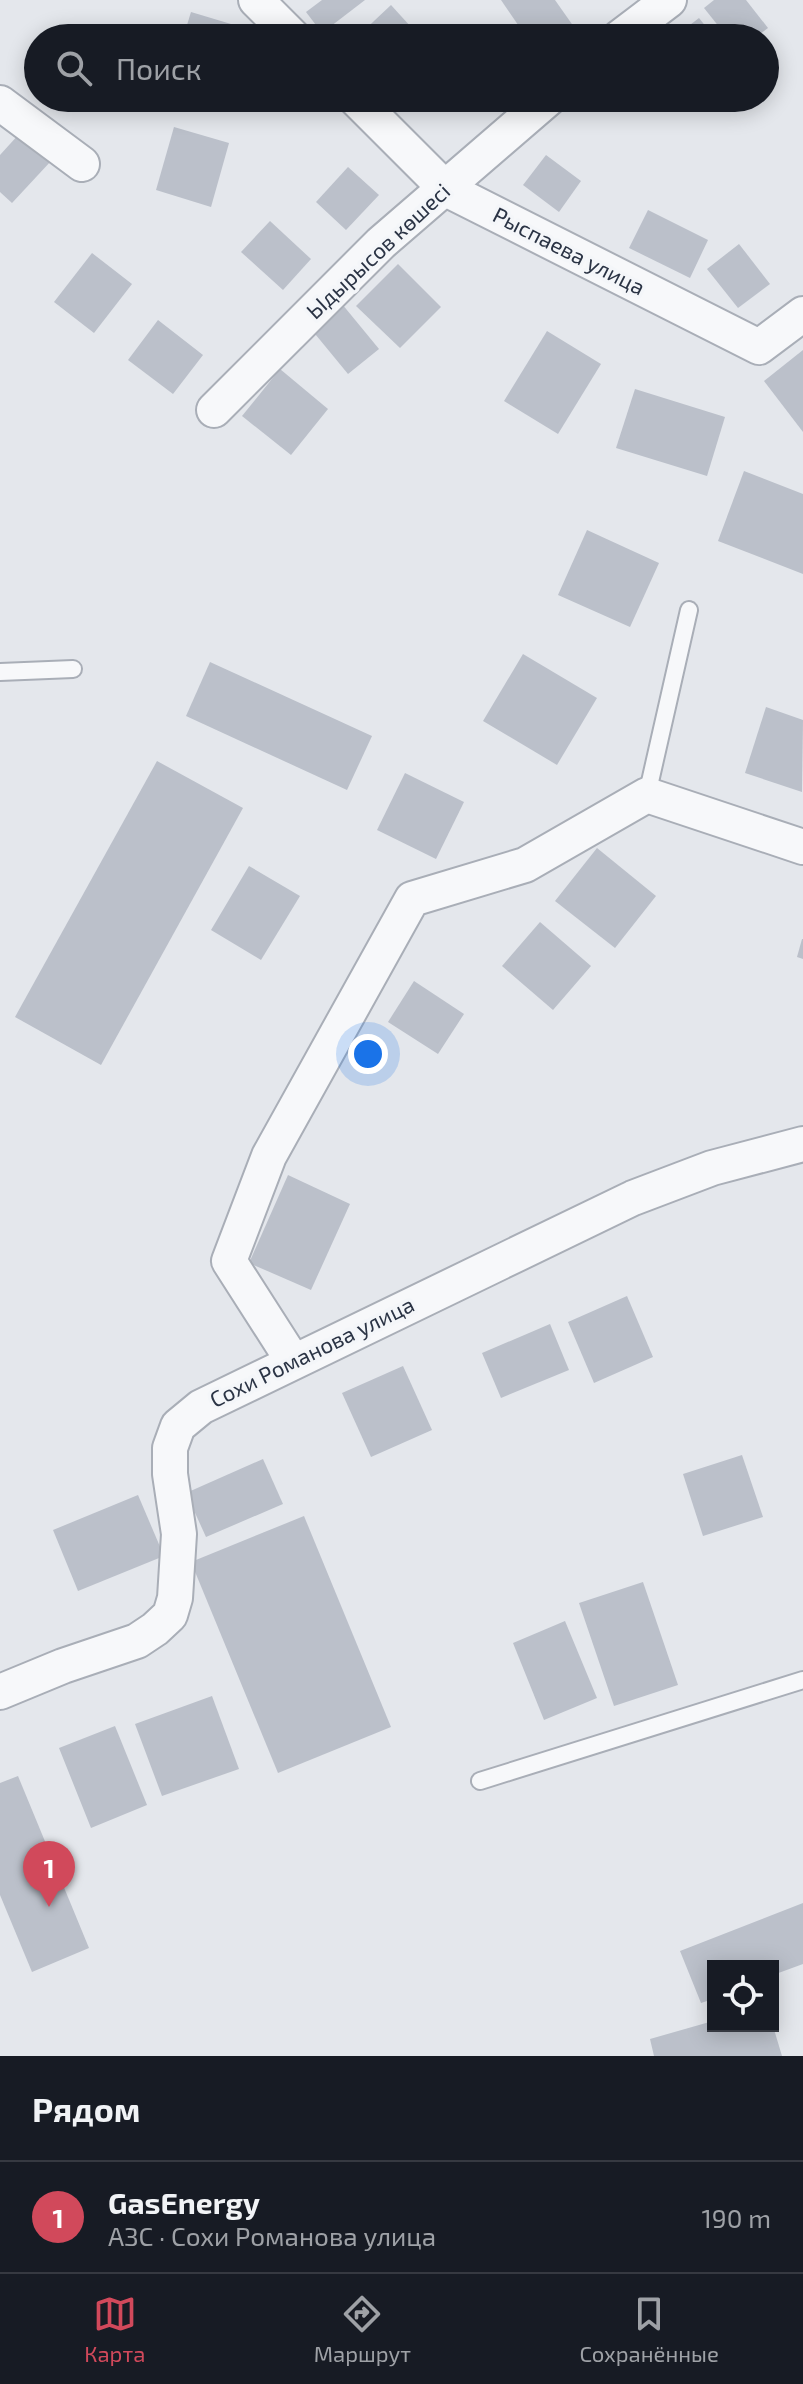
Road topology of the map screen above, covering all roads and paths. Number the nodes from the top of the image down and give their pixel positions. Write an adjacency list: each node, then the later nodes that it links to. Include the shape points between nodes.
1 (256, 0): 3 (street)
2 (669, 0): 4 (street)
3 (280, 24)
4 (637, 24)
5 (0, 103): 8 (street)
6 (369, 112): 9 (street, Рыспаева улица)
7 (533, 112): 9 (street, Ыдырысов көшесі)
8 (82, 164)
9 (445, 188): 10 (street, Рыспаева улица, via 759,347); 11 (street, Ыдырысов көшесі, via 381,243)
10 (803, 314)
11 (214, 410)
12 (689, 610): 15 (lane)
13 (73, 669): 14 (lane)
14 (0, 672)
15 (647, 795): 16 (street); 18 (street, via 525,865 412,899 269,1156 229,1261)
16 (803, 847)
17 (803, 1144): 18 (street, Сохи Романова улица, via 712,1168 633,1198)
18 (293, 1361): 20 (street, Сохи Романова улица, via 201,1407 178,1426 170,1448 179,1534 170,1615 137,1641)
19 (803, 1680): 21 (lane)
20 (0, 1692)
21 (480, 1781)

